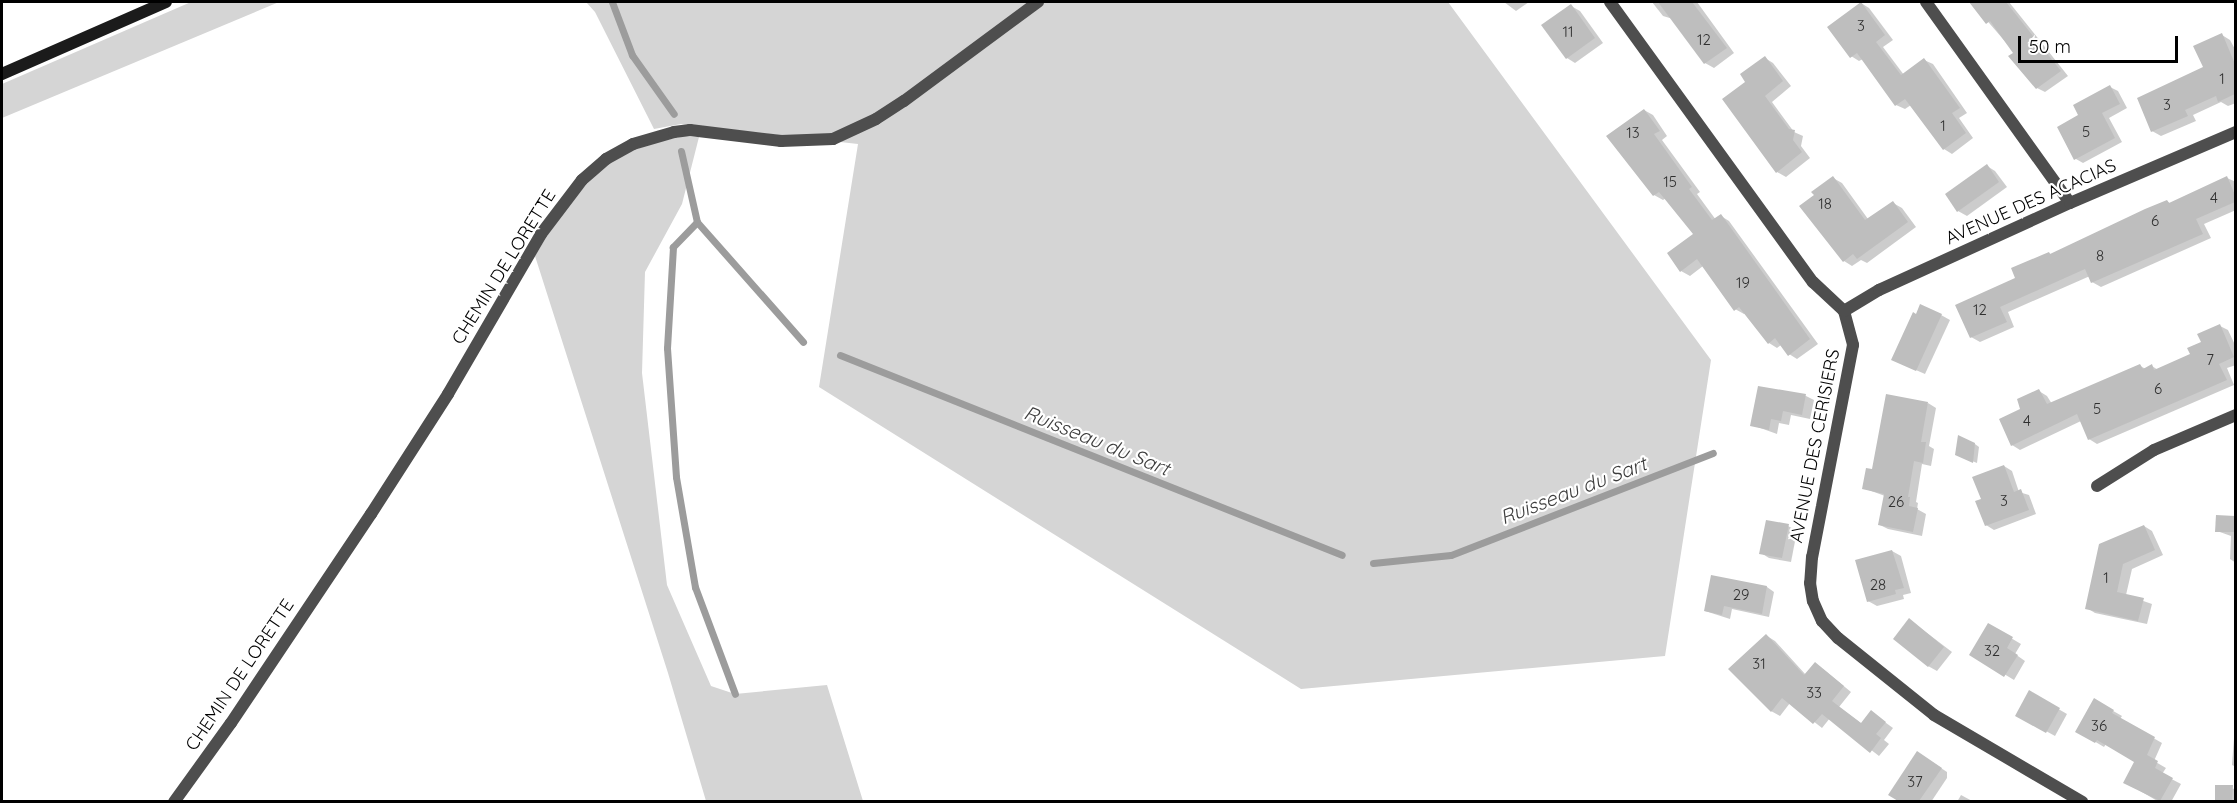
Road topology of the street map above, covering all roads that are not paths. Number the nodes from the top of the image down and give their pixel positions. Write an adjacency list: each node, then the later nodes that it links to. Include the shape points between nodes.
1 (166, 2): 5 (main road)
2 (1038, 2): 11 (street, CHEMIN DE LORETTE, via 886,113 833,139 781,141 690,130 674,132 633,144 606,159 582,180 541,234 448,394 371,514)
3 (1610, 2): 8 (street, via 1814,282)
4 (1926, 2): 7 (street)
5 (2, 74)
6 (2235, 132): 7 (street, AVENUE DES ACACIAS)
7 (2070, 204): 8 (street, AVENUE DES ACACIAS, via 1879,290)
8 (1844, 311): 12 (street, AVENUE DES CERISIERS, via 1853,345 1810,583 1822,621 1934,716)
9 (2235, 415): 10 (street, via 2154,450)
10 (2097, 486)
11 (174, 801)
12 (2082, 801)

